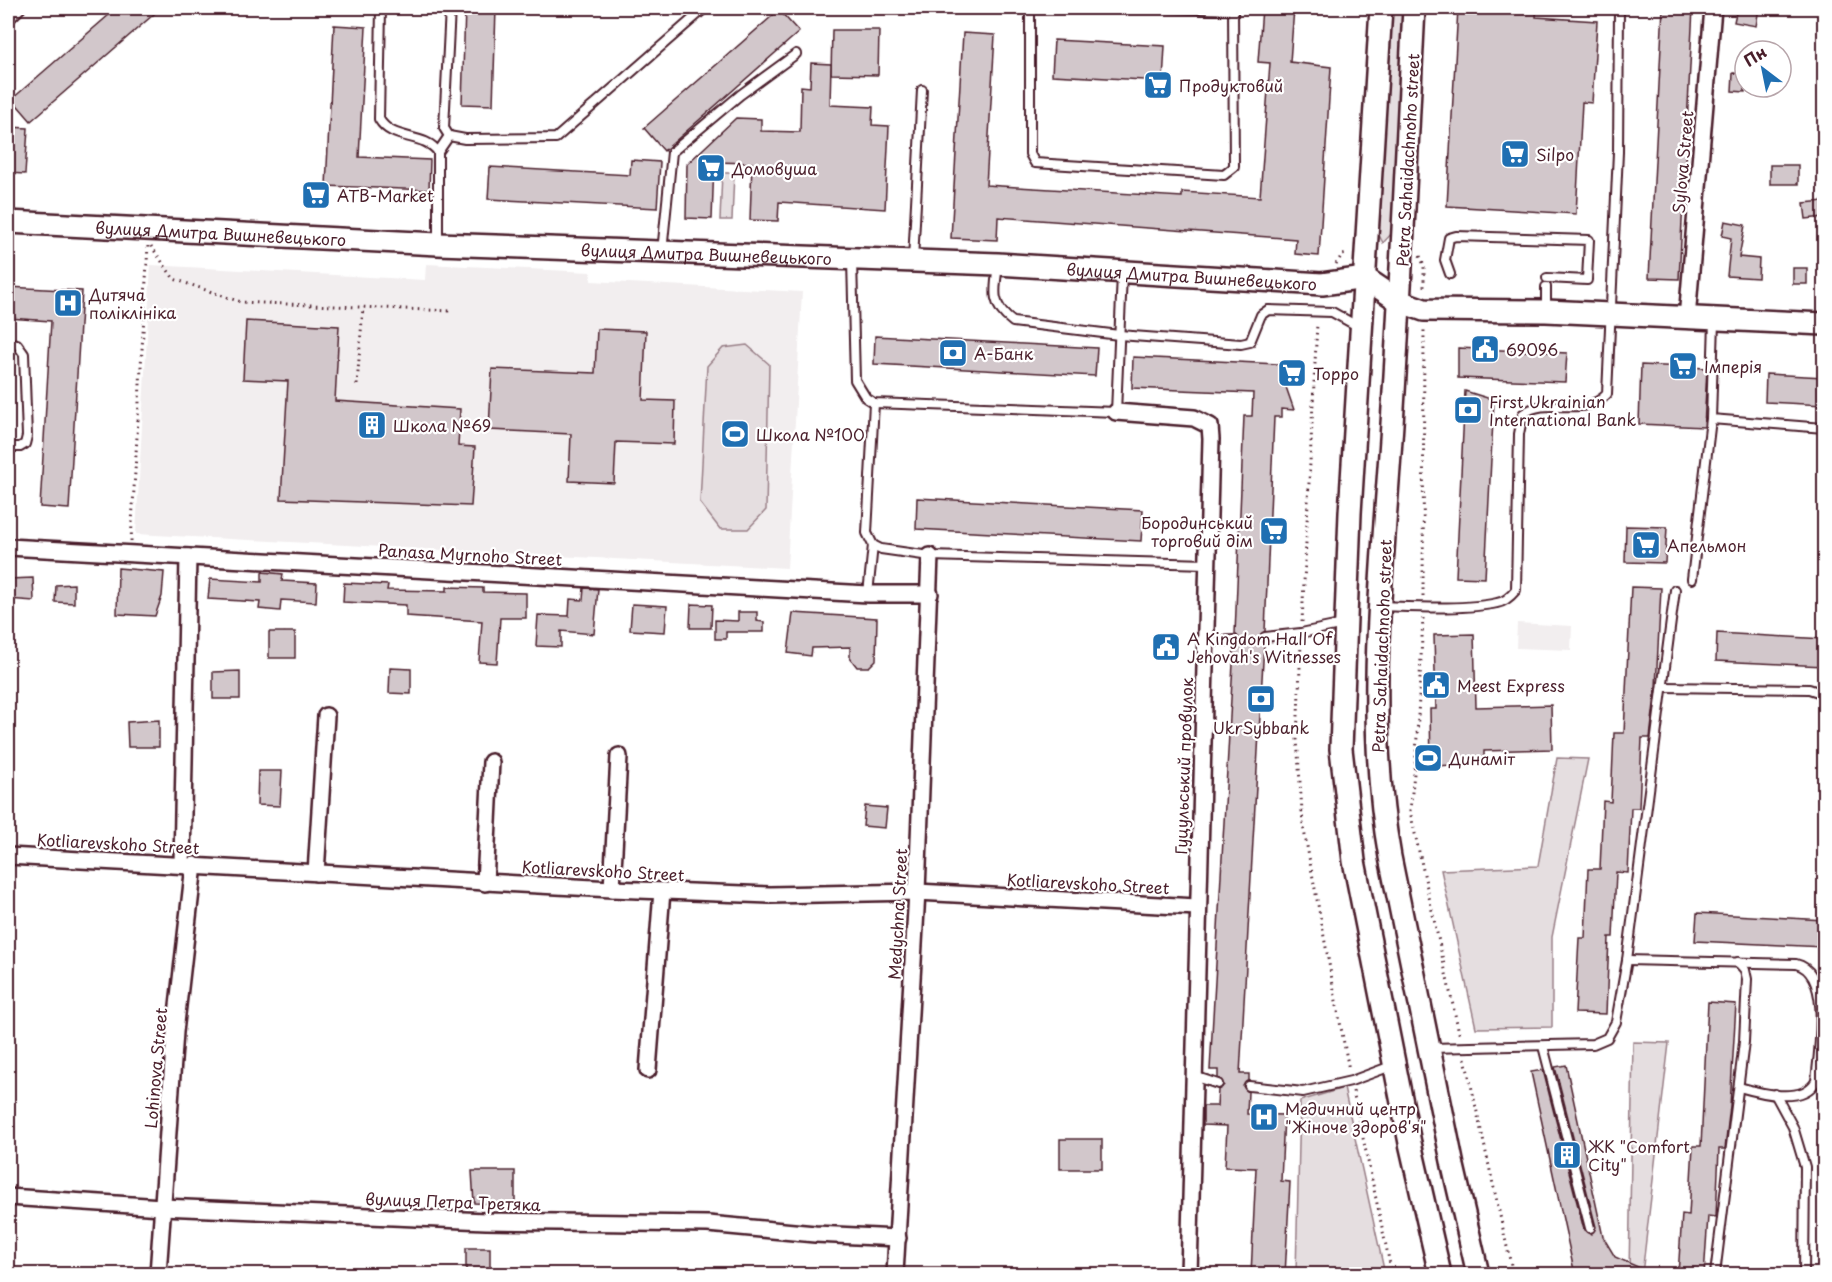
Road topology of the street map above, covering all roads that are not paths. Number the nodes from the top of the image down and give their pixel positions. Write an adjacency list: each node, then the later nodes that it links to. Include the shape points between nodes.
1 (21, 8): 12 (lane)
2 (381, 8): 16 (lane, via 379,119 389,131 430,145)
3 (450, 8): 15 (lane, via 444,128)
4 (705, 8): 15 (lane, via 556,138)
5 (1030, 8): 11 (lane, via 1030,154 1035,163 1224,175 1234,167)
6 (1168, 8): 11 (lane)
7 (1381, 8): 25 (street)
8 (1414, 8): 26 (street, Petra Sahaidachnoho street)
9 (1619, 8): 28 (lane)
10 (1713, 8): 29 (street, Sylova Street)
11 (1233, 9)
12 (8, 21)
13 (796, 54): 19 (lane, via 672,152)
14 (922, 90): 21 (lane)
15 (448, 136): 16 (lane)
16 (438, 152): 18 (lane)
17 (8, 222): 18 (street, вулиця Дмитра Вишневецького)
18 (438, 244): 19 (street, вулиця Дмитра Вишневецького)
19 (662, 253): 20 (street, вулиця Дмитра Вишневецького)
20 (852, 260): 21 (street, вулиця Дмитра Вишневецького); 35 (lane, via 855,380)
21 (913, 261): 22 (street, вулиця Дмитра Вишневецького)
22 (998, 264): 23 (street, вулиця Дмитра Вишневецького); 33 (lane, via 994,288 998,307 1014,322)
23 (1122, 274): 25 (street, вулиця Дмитра Вишневецького, via 1322,284); 33 (lane)
24 (1450, 274): 27 (lane, via 1445,260 1449,238 1456,236 1589,240 1587,280 1546,282)
25 (1365, 278): 26 (street); 32 (street)
26 (1399, 301): 27 (street, via 1424,310); 49 (street, Petra Sahaidachnoho street)
27 (1546, 311): 28 (street)
28 (1611, 315): 29 (street); 49 (lane, via 1609,387 1604,397 1590,406 1533,408 1523,414 1519,434 1515,590 1498,603 1423,608)
29 (1687, 319): 30 (street)
30 (1714, 321): 31 (street); 37 (lane)
31 (1824, 324)
32 (1362, 328): 33 (lane, via 1332,312 1273,309 1264,312 1254,336 1245,344); 50 (street)
33 (1119, 334): 36 (lane)
34 (8, 343): 39 (lane, via 17,344 24,354 27,435 25,444)
35 (874, 403): 36 (lane); 40 (lane, via 867,533)
36 (1116, 412): 44 (street, Гуцульський провулок, via 1194,418 1210,426)
37 (1711, 419): 38 (lane); 45 (lane)
38 (1824, 428)
39 (8, 447)
40 (873, 546): 42 (lane); 47 (lane)
41 (8, 547): 43 (street, Panasa Myrnoho Street)
42 (930, 556): 44 (lane); 48 (street, Medychna Street)
43 (188, 557): 47 (street, Panasa Myrnoho Street); 60 (street, Lohinova Street)
44 (1207, 564): 53 (street, Гуцульський провулок)
45 (1692, 579)
46 (1675, 590): 54 (lane)
47 (868, 594): 48 (street, Panasa Myrnoho Street)
48 (930, 594): 65 (street, Medychna Street)
49 (1379, 606): 70 (street, Petra Sahaidachnoho street, via 1377,755 1381,807)
50 (1346, 623): 51 (lane); 71 (street, via 1341,749 1354,861)
51 (1265, 637)
52 (1234, 640): 53 (lane)
53 (1205, 642): 66 (street, Гуцульський провулок)
54 (1664, 687): 55 (lane, via 1809,689); 67 (lane)
55 (1824, 694)
56 (326, 716): 61 (street)
57 (619, 756): 63 (street)
58 (491, 762): 62 (street)
59 (8, 855): 60 (street, Kotliarevskoho Street)
60 (188, 865): 61 (street, Kotliarevskoho Street); 79 (street, Lohinova Street)
61 (316, 873): 62 (street, Kotliarevskoho Street)
62 (485, 883): 63 (street, Kotliarevskoho Street)
63 (612, 890): 64 (street, Kotliarevskoho Street)
64 (662, 891): 65 (street, Kotliarevskoho Street, via 770,895); 72 (street)
65 (917, 892): 66 (street, Kotliarevskoho Street); 81 (street, Medychna Street)
66 (1197, 907): 73 (street, Гуцульський провулок)
67 (1628, 960): 68 (lane); 69 (lane, via 1616,1022 1607,1038 1593,1044)
68 (1738, 962): 76 (lane, via 1745,970 1746,980); 77 (lane, via 1803,965 1821,987 1816,1081 1807,1093)
69 (1543, 1046): 70 (lane); 80 (lane)
70 (1428, 1048): 86 (street, Petra Sahaidachnoho street)
71 (1395, 1064): 75 (lane, via 1351,1081 1303,1092); 85 (street)
72 (648, 1070)
73 (1193, 1075): 74 (lane); 84 (street, Гуцульський провулок)
74 (1218, 1084)
75 (1249, 1086)
76 (1739, 1087): 77 (lane); 87 (lane)
77 (1775, 1094): 88 (lane, via 1790,1120 1804,1167)
78 (8, 1197): 79 (street, вулиця Петра Третяка)
79 (162, 1207): 81 (street, вулиця Петра Третяка, via 486,1221 708,1224); 82 (street, Lohinova Street)
80 (1590, 1228)
81 (898, 1238): 83 (street, Medychna Street)
82 (158, 1275)
83 (896, 1275)
84 (1189, 1275)
85 (1440, 1275)
86 (1478, 1275)
87 (1715, 1275)
88 (1804, 1275)

